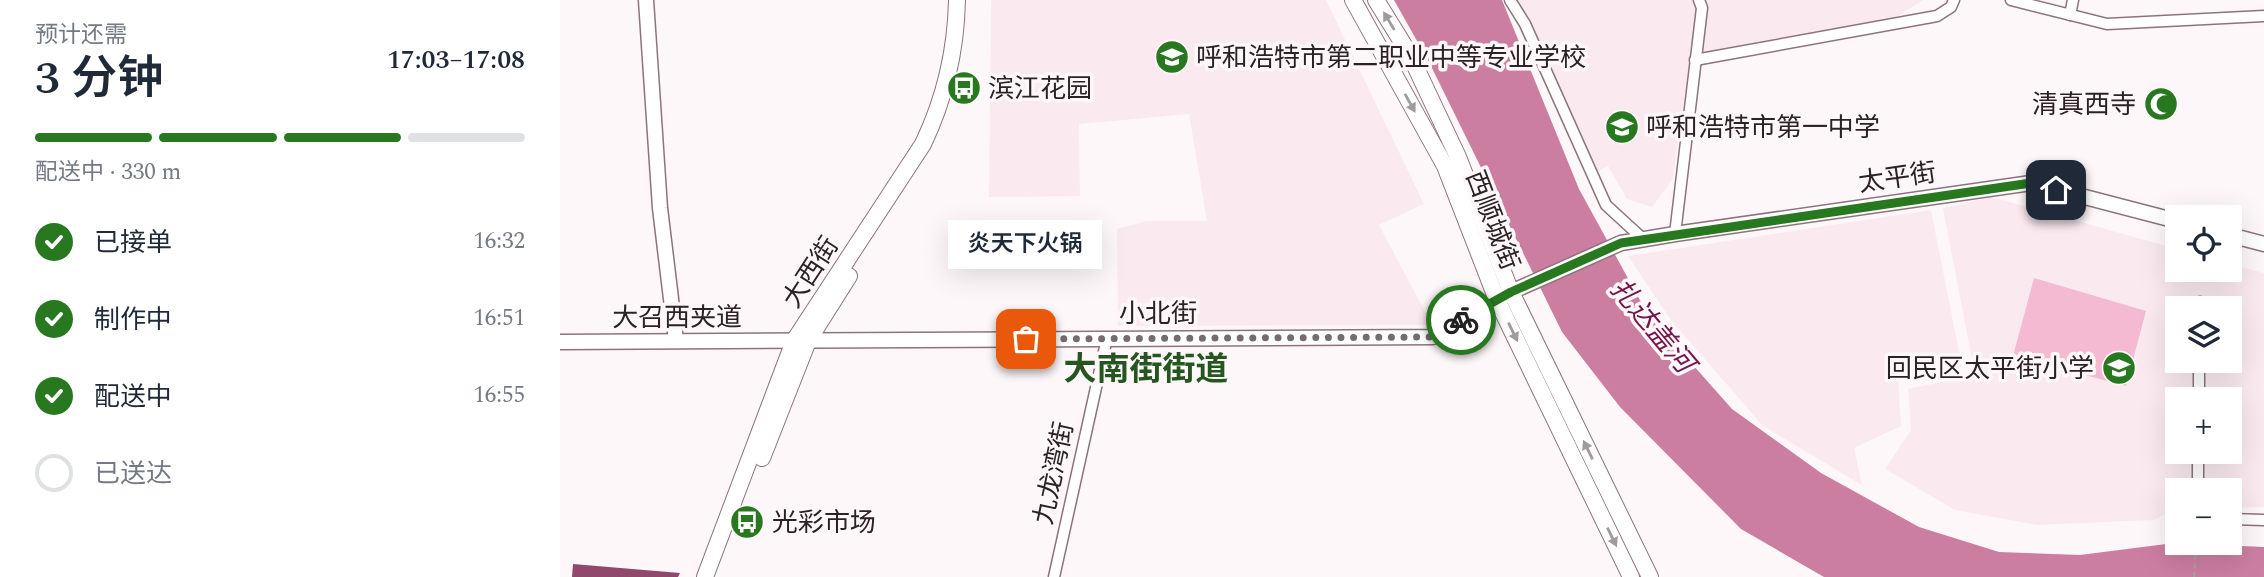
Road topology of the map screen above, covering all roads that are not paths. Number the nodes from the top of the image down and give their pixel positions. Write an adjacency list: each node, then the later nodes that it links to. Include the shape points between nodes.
1 (646, 0): 22 (street, via 660,208)
2 (957, 0): 23 (main road, 大西街, via 948,79 923,144)
3 (965, 0): 23 (main road, 大西街, via 960,61 936,137)
4 (1353, 0): 20 (main road, 西顺城街, one-way to 20, via 1445,166)
5 (1376, 0): 20 (main road, 西顺城街, one-way to 5, via 1458,158 1410,55)
6 (1510, 0): 17 (street, via 1606,205)
7 (1699, 0): 13 (street, via 1702,8)
8 (1954, 0): 13 (street, via 1937,16)
9 (2011, 0): 11 (street)
10 (2073, 0): 11 (street)
11 (2070, 15): 12 (street, via 2107,24)
12 (2264, 16)
13 (1695, 60): 15 (street)
14 (2165, 218): 15 (street, 太平街, via 2031,183)
15 (1675, 234): 17 (street, 太平街)
16 (2242, 238): 19 (street)
17 (1643, 239): 18 (street, 太平街)
18 (1621, 243): 20 (street, 小北街)
19 (2264, 244)
20 (1504, 296): 21 (street, 小北街, via 1433,337); 30 (main road, 西顺城街, one-way to 30); 31 (main road, 西顺城街, one-way to 20)
21 (1107, 338): 23 (street, 小北街); 29 (street, 九龙湾街)
22 (677, 340): 23 (street, 大召西夹道); 24 (street, 大召西夹道)
23 (801, 341): 27 (main road, 大西街); 28 (main road, 大西街)
24 (560, 342)
25 (2242, 519): 26 (street)
26 (2264, 520)
27 (705, 577)
28 (715, 577)
29 (1054, 577)
30 (1631, 577)
31 (1650, 577)

